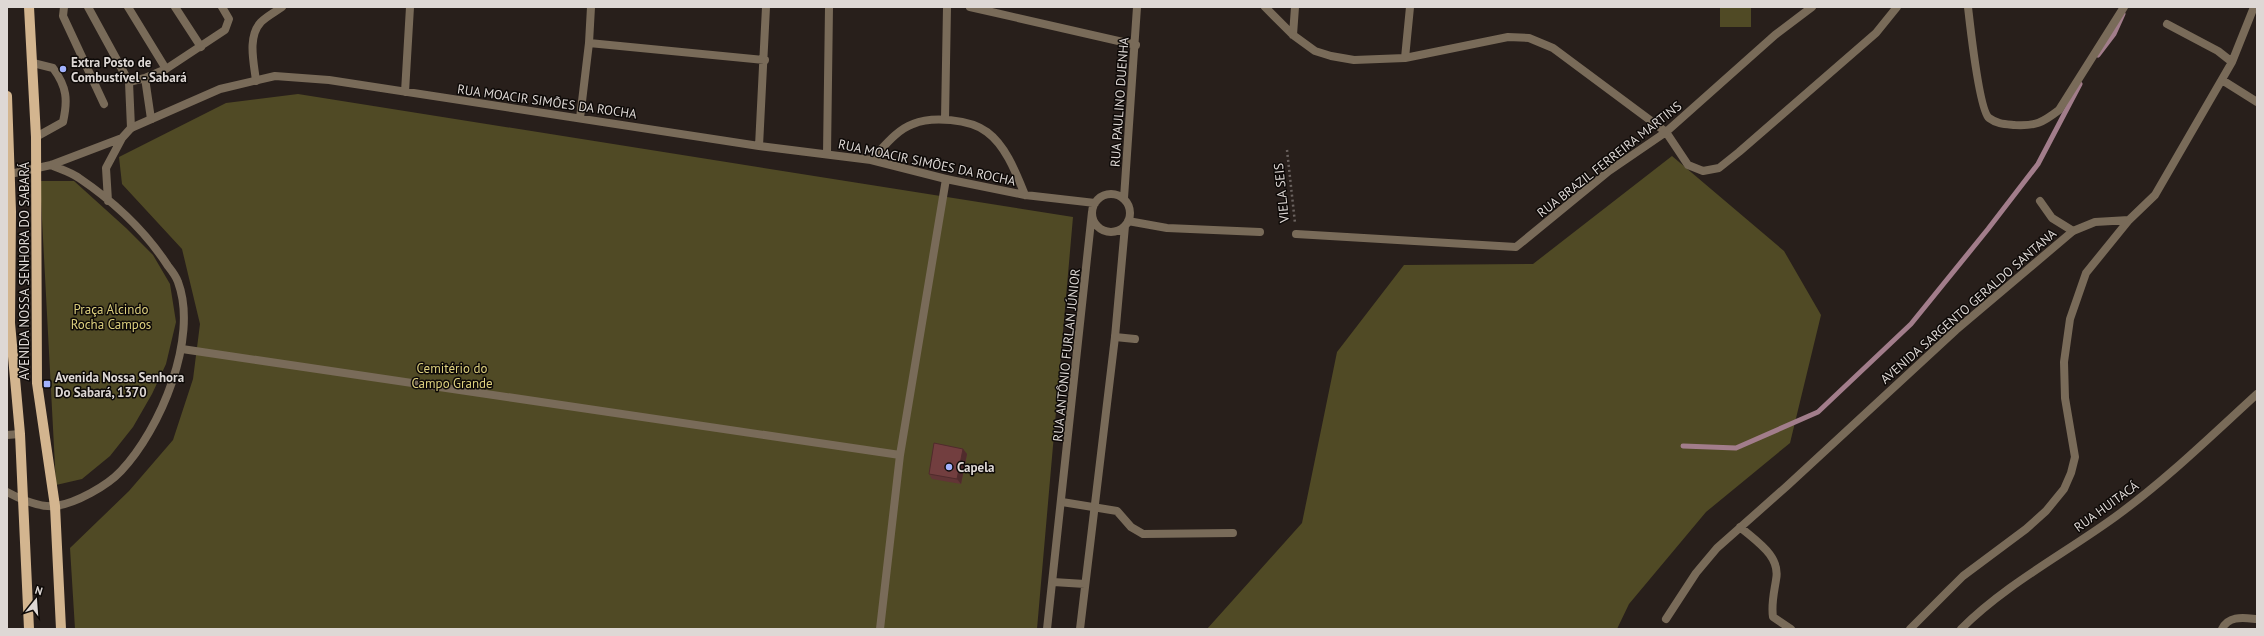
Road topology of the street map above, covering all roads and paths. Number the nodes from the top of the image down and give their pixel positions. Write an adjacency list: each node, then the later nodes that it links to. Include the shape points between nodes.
1 (29, 7): 31 (main road, AVENIDA NOSSA SENHORA DO SABARÁ)
2 (64, 7): 40 (street, via 62,16)
3 (88, 7): 36 (street)
4 (128, 7): 32 (street)
5 (176, 7): 27 (street)
6 (222, 7): 27 (street, via 229,19 225,30)
7 (282, 7): 35 (street, via 260,23 254,34 252,46)
8 (410, 7): 37 (street)
9 (591, 7): 25 (street)
10 (766, 7): 29 (street)
11 (829, 7): 50 (street)
12 (947, 7): 43 (street)
13 (970, 7): 26 (street)
14 (1137, 7): 26 (street, RUA PAULINO DUENHA)
15 (1265, 7): 24 (street)
16 (1296, 7): 24 (street)
17 (1410, 7): 28 (street)
18 (1812, 7): 45 (street, RUA BRAZIL FERREIRA MARTINS, via 1776,35)
19 (1897, 7): 45 (street, via 1876,33 1719,168 1703,170 1688,165)
20 (1968, 7): 21 (street, via 1982,102 1987,117 1999,124 2032,125 2045,121 2059,110)
21 (2124, 7)
22 (2254, 7): 30 (street)
23 (2167, 24): 30 (street, via 2218,51)
24 (1293, 35): 28 (street, via 1315,51 1331,56 1354,60)
25 (589, 43): 29 (street); 41 (street)
26 (1136, 45): 57 (street, RUA PAULINO DUENHA)
27 (200, 47): 32 (street)
28 (1405, 58): 45 (street, via 1508,37 1529,38 1553,48)
29 (765, 60): 48 (street)
30 (2232, 62): 34 (street)
31 (33, 63): 46 (main road, AVENIDA NOSSA SENHORA DO SABARÁ); 46 (street, via 53,68 61,78 68,103 63,122)
32 (166, 69): 33 (street)
33 (145, 78): 36 (street); 42 (street)
34 (2222, 80): 39 (street); 62 (street, via 2155,195)
35 (256, 81): 37 (street, RUA MOACIR SIMÕES DA ROCHA, via 275,76); 42 (street, RUA MOACIR SIMÕES DA ROCHA, via 220,89)
36 (129, 82): 44 (street)
37 (405, 92): 41 (street, RUA MOACIR SIMÕES DA ROCHA)
38 (7, 96): 54 (main road, AVENIDA NOSSA SENHORA DO SABARÁ)
39 (2257, 102)
40 (104, 104)
41 (580, 118): 48 (street, RUA MOACIR SIMÕES DA ROCHA)
42 (151, 119): 44 (street, RUA MOACIR SIMÕES DA ROCHA)
43 (945, 119): 51 (street, via 913,124 895,135); 56 (street, via 975,125 988,132 1002,148 1013,167)
44 (131, 128): 47 (street, RUA MOACIR SIMÕES DA ROCHA)
45 (1666, 132): 66 (street, RUA BRAZIL FERREIRA MARTINS, via 1598,179 1516,247)
46 (36, 137): 53 (main road, AVENIDA NOSSA SENHORA DO SABARÁ)
47 (122, 138): 52 (street, RUA MOACIR SIMÕES DA ROCHA); 58 (street, via 106,168)
48 (759, 146): 50 (street, RUA MOACIR SIMÕES DA ROCHA)
49 (1287, 150): 66 (path, VIELA SEIS)
50 (827, 154): 51 (street, RUA MOACIR SIMÕES DA ROCHA)
51 (871, 160): 55 (street, RUA MOACIR SIMÕES DA ROCHA)
52 (51, 165): 53 (street, RUA MOACIR SIMÕES DA ROCHA); 58 (street, via 78,177)
53 (36, 169): 54 (street, RUA MOACIR SIMÕES DA ROCHA); 78 (main road, AVENIDA NOSSA SENHORA DO SABARÁ, via 36,376)
54 (10, 174): 61 (main road, AVENIDA NOSSA SENHORA DO SABARÁ)
55 (946, 179): 56 (street, RUA MOACIR SIMÕES DA ROCHA); 74 (street)
56 (1024, 195): 60 (street, RUA MOACIR SIMÕES DA ROCHA)
57 (1124, 198): 60 (street, via 1108,194 1100,197); 63 (street, via 1131,213)
58 (108, 201): 70 (street, via 154,245 178,282 185,321)
59 (2040, 201): 65 (street, via 2052,218)
60 (1093, 207): 63 (street, via 1095,223 1104,230 1115,231); 77 (street, RUA ANTÔNIO FURLAN JÚNIOR)
61 (9, 212): 67 (main road, AVENIDA NOSSA SENHORA DO SABARÁ)
62 (2129, 220): 65 (street, AVENIDA SARGENTO GERALDO SANTANA, via 2095,222); 93 (street, via 2086,273 2070,319 2064,362 2065,398 2075,457 2064,489 2046,511 1963,576)
63 (1127, 224): 64 (street); 68 (street)
64 (1260, 232)
65 (2073, 232): 80 (street, AVENIDA SARGENTO GERALDO SANTANA, via 1956,330)
66 (1296, 234)
67 (9, 324): 72 (main road, AVENIDA NOSSA SENHORA DO SABARÁ)
68 (1115, 337): 69 (street); 79 (street)
69 (1135, 339)
70 (182, 349): 74 (street); 78 (street, via 177,371 165,401 146,438 121,472 84,498)
71 (2257, 394): 94 (street, RUA HUITACÁ, via 2181,464 2116,516 2023,578 1977,613)
72 (20, 434): 73 (street); 76 (main road, AVENIDA NOSSA SENHORA DO SABARÁ)
73 (7, 435)
74 (900, 456): 89 (street)
75 (7, 492): 76 (street)
76 (23, 501): 78 (street); 87 (main road, AVENIDA NOSSA SENHORA DO SABARÁ)
77 (1062, 502): 79 (street); 82 (street, RUA ANTÔNIO FURLAN JÚNIOR)
78 (55, 506): 88 (main road, AVENIDA NOSSA SENHORA DO SABARÁ)
79 (1093, 506): 81 (street, via 1117,511 1131,527 1143,534); 83 (street)
80 (1740, 527): 84 (street, AVENIDA SARGENTO GERALDO SANTANA, via 1716,548); 86 (street, via 1775,560 1777,575 1771,606 1773,616)
81 (1233, 533)
82 (1053, 582): 83 (street); 90 (street, RUA ANTÔNIO FURLAN JÚNIOR)
83 (1085, 584): 91 (street)
84 (1666, 619)
85 (2257, 619): 95 (street, via 2237,617 2225,624)
86 (1782, 627): 92 (street)
87 (29, 629)
88 (61, 629)
89 (880, 629)
90 (1047, 629)
91 (1080, 629)
92 (1791, 629)
93 (1910, 629)
94 (1961, 629)
95 (2222, 629)

